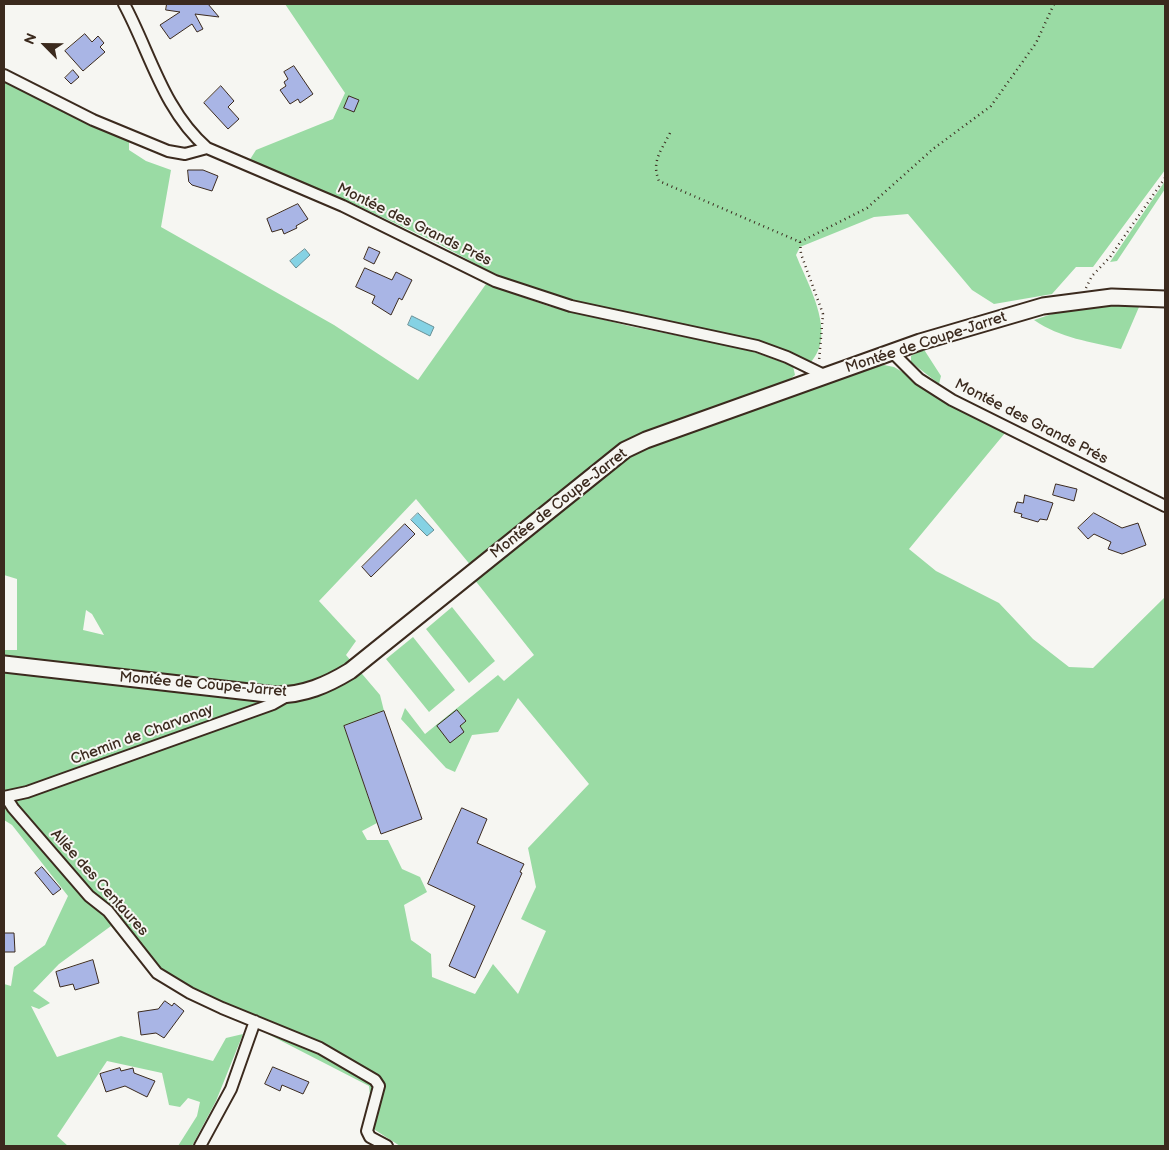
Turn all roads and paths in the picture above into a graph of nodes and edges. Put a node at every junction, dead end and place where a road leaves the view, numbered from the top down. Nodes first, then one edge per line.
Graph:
1 (124, 4) edge
2 (1054, 4) edge
3 (4, 76) edge
4 (670, 133) dead end
5 (207, 148) junction
6 (1165, 178) edge
7 (800, 242) junction
8 (1165, 299) edge
9 (1082, 300) junction
10 (892, 352) junction
11 (821, 374) junction
12 (1165, 506) edge
13 (4, 664) edge
14 (288, 695) junction
15 (5, 797) edge
16 (255, 1021) junction
17 (200, 1146) edge
18 (387, 1146) edge

1 - 5 street
2 - 7 path
3 - 5 street
4 - 7 path
5 - 11 street, Montée des Grands Prés
6 - 9 path
7 - 11 path
8 - 9 main road, Montée de Coupe-Jarret
9 - 10 main road, Montée de Coupe-Jarret
10 - 11 main road, Montée de Coupe-Jarret
10 - 12 street, Montée des Grands Prés
11 - 14 main road, Montée de Coupe-Jarret
13 - 14 main road, Montée de Coupe-Jarret
14 - 15 street, Chemin de Charvanay
15 - 16 street, Allée des Centaures
16 - 17 street
16 - 18 street, Allée des Centaures

